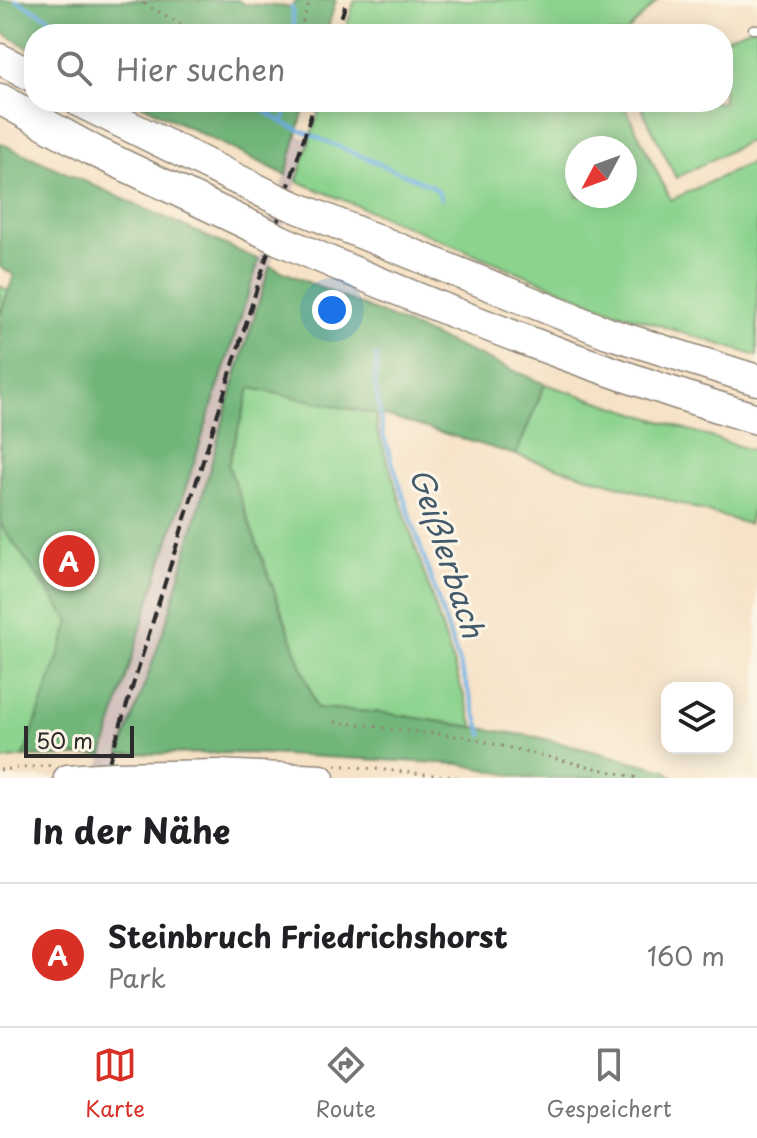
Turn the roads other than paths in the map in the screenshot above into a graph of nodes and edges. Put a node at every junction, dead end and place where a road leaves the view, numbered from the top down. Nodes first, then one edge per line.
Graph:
1 (0, 59) edge
2 (24, 72) edge
3 (0, 99) edge
4 (100, 112) edge
5 (757, 380) edge
6 (757, 419) edge
7 (67, 778) edge
8 (321, 778) edge

1 - 2 highway
3 - 6 highway
4 - 5 highway
7 - 8 main road

